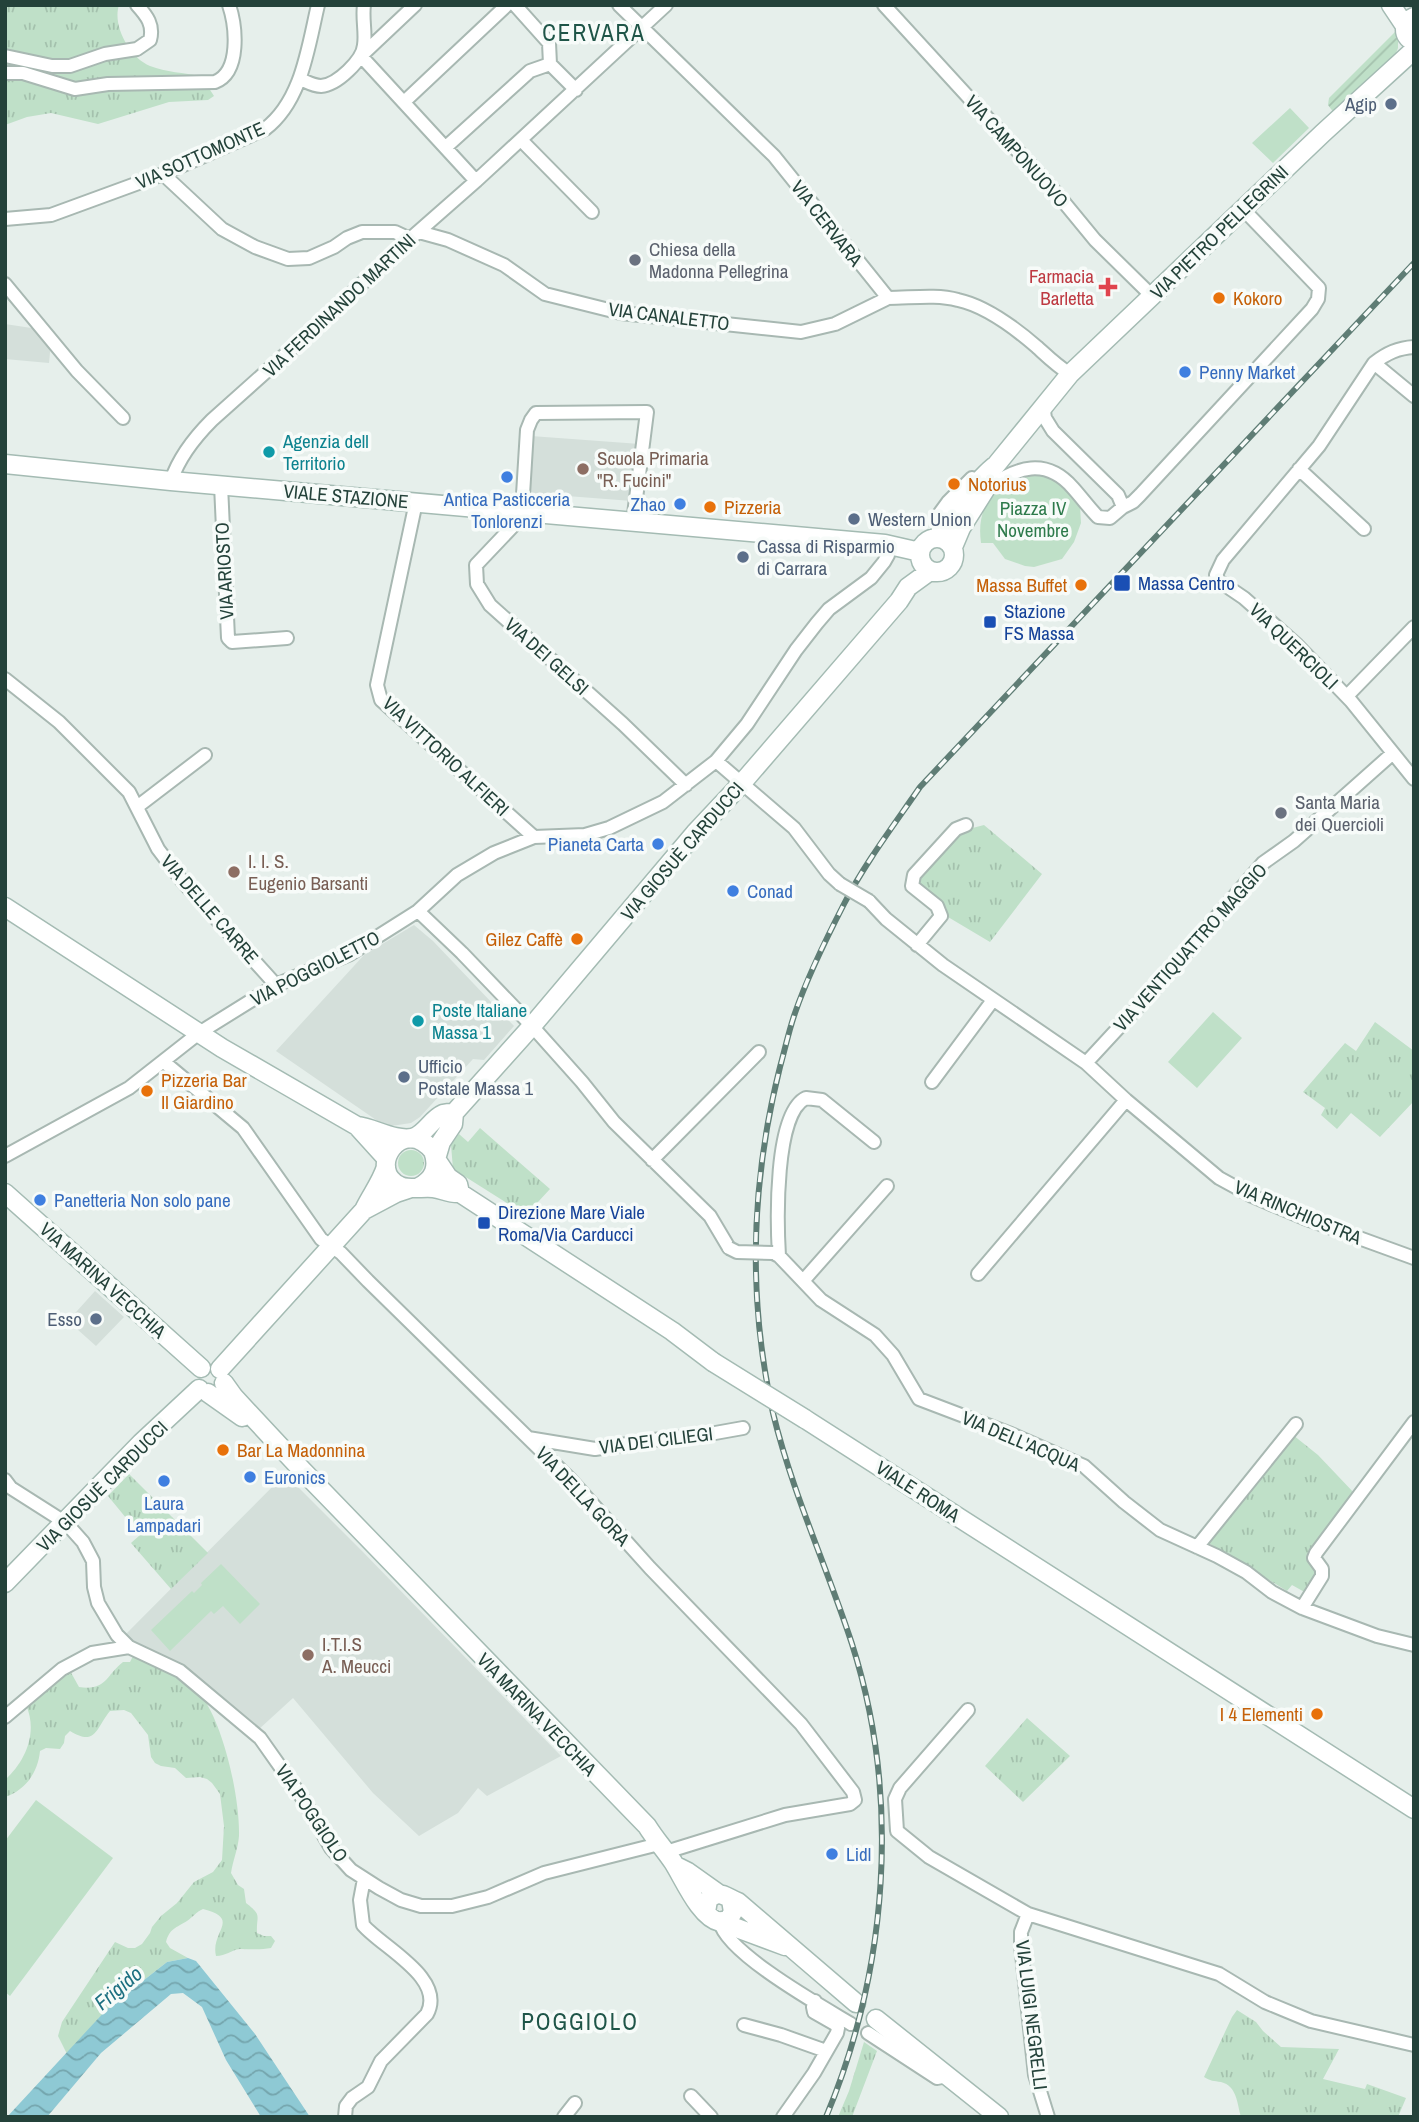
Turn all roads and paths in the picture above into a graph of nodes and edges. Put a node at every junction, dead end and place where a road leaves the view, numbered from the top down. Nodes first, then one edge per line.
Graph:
1 (137, 5) edge
2 (229, 5) edge
3 (318, 5) edge
4 (364, 5) edge
5 (415, 5) edge
6 (507, 5) edge
7 (515, 5) edge
8 (619, 5) edge
9 (666, 5) edge
10 (884, 5) edge
11 (1391, 5) edge
12 (641, 27) junction
13 (1411, 35) edge
14 (5, 56) edge
15 (362, 56) junction
16 (550, 64) junction
17 (5, 73) edge
18 (300, 79) junction
19 (576, 90) junction
20 (404, 102) junction
21 (521, 140) junction
22 (446, 147) junction
23 (163, 174) junction
24 (476, 181) junction
25 (1243, 209) junction
26 (592, 212) dead end
27 (5, 219) edge
28 (414, 236) junction
29 (5, 284) edge
30 (1152, 296) junction
31 (888, 298) junction
32 (1414, 347) edge
33 (1374, 363) junction
34 (1070, 374) junction
35 (1414, 396) edge
36 (1043, 405) junction
37 (123, 418) dead end
38 (5, 464) edge
39 (1299, 469) junction
40 (989, 476) junction
41 (171, 481) junction
42 (220, 485) junction
43 (416, 502) junction
44 (1123, 507) junction
45 (518, 511) junction
46 (633, 522) junction
47 (1364, 530) dead end
48 (945, 536) junction
49 (889, 545) junction
50 (920, 551) junction
51 (930, 571) junction
52 (1414, 628) edge
53 (287, 638) dead end
54 (5, 679) edge
55 (1347, 696) junction
56 (1393, 753) junction
57 (205, 755) dead end
58 (716, 761) junction
59 (1414, 779) edge
60 (742, 783) junction
61 (686, 785) junction
62 (137, 807) junction
63 (966, 825) dead end
64 (534, 837) junction
65 (5, 907) edge
66 (418, 911) junction
67 (917, 945) junction
68 (276, 985) junction
69 (993, 1000) junction
70 (532, 1026) junction
71 (199, 1033) junction
72 (759, 1052) dead end
73 (164, 1062) junction
74 (1086, 1063) junction
75 (932, 1082) dead end
76 (1126, 1100) junction
77 (454, 1113) junction
78 (357, 1126) junction
79 (411, 1138) junction
80 (874, 1142) dead end
81 (5, 1156) edge
82 (436, 1159) junction
83 (652, 1160) junction
84 (386, 1163) junction
85 (887, 1186) dead end
86 (415, 1188) junction
87 (460, 1193) junction
88 (8, 1200) edge
89 (364, 1210) junction
90 (331, 1247) junction
91 (776, 1255) junction
92 (1414, 1258) edge
93 (978, 1275) dead end
94 (803, 1281) junction
95 (201, 1368) junction
96 (222, 1376) junction
97 (204, 1391) junction
98 (1414, 1422) edge
99 (1296, 1424) dead end
100 (743, 1428) dead end
101 (527, 1438) junction
102 (7, 1485) edge
103 (66, 1523) junction
104 (1196, 1547) junction
105 (394, 1567) junction
106 (5, 1583) edge
107 (1302, 1608) junction
108 (1414, 1645) edge
109 (129, 1647) junction
110 (968, 1710) dead end
111 (5, 1717) edge
112 (1414, 1809) edge
113 (667, 1854) junction
114 (364, 1879) junction
115 (725, 1897) junction
116 (1028, 1914) junction
117 (717, 1919) junction
118 (757, 1926) junction
119 (761, 1966) junction
120 (815, 2001) junction
121 (856, 2003) dead end
122 (851, 2024) dead end
123 (744, 2025) dead end
124 (872, 2026) dead end
125 (1414, 2045) edge
126 (827, 2052) junction
127 (691, 2096) dead end
128 (575, 2103) dead end
129 (345, 2117) edge
130 (564, 2117) edge
131 (711, 2117) edge
132 (783, 2117) edge
133 (999, 2117) edge
134 (1048, 2117) edge

1 - 14 street
2 - 17 street
3 - 18 street, VIA SOTTOMONTE
4 - 15 street
5 - 15 street
6 - 20 street
7 - 16 street
8 - 12 street, VIA CERVARA
9 - 12 street, VIA FERDINANDO MARTINI
10 - 30 street, VIA CAMPONUOVO
11 - 13 main road
12 - 19 street, VIA FERDINANDO MARTINI
12 - 31 street, VIA CERVARA
13 - 25 main road, VIA PIETRO PELLEGRINI
15 - 18 street
15 - 20 street
16 - 19 street
16 - 22 street
18 - 23 street, VIA SOTTOMONTE
19 - 21 street, VIA FERDINANDO MARTINI
20 - 22 street
21 - 24 street, VIA FERDINANDO MARTINI
21 - 26 street
22 - 24 street
23 - 27 street, VIA SOTTOMONTE
23 - 28 street, VIA CANALETTO
24 - 28 street, VIA FERDINANDO MARTINI
25 - 30 main road, VIA PIETRO PELLEGRINI
25 - 44 street
28 - 31 street, VIA CANALETTO
28 - 41 street, VIA FERDINANDO MARTINI
29 - 37 street
30 - 34 main road, VIA PIETRO PELLEGRINI
31 - 34 street
32 - 33 street
33 - 35 street
33 - 39 street, VIA QUERCIOLI
34 - 36 main road, VIA PIETRO PELLEGRINI
36 - 40 main road
36 - 44 street
38 - 41 main road, VIALE STAZIONE
39 - 47 street
39 - 55 street, VIA QUERCIOLI
40 - 44 street
40 - 48 main road
41 - 42 main road, VIALE STAZIONE
42 - 43 main road, VIALE STAZIONE
42 - 53 street, VIA ARIOSTO
43 - 45 main road, VIALE STAZIONE
43 - 64 street, VIA VITTORIO ALFIERI
45 - 46 main road, VIALE STAZIONE
45 - 46 street
45 - 61 street, VIA DEI GELSI
46 - 49 main road, VIALE STAZIONE
48 - 50 main road
48 - 51 main road
49 - 50 main road, VIALE STAZIONE
49 - 58 street, VIA POGGIOLETTO
50 - 51 main road
51 - 60 main road, VIA GIOSUÈ CARDUCCI
52 - 55 street, VIA QUERCIOLI
54 - 62 street, VIA DELLE CARRE
55 - 56 street, VIA QUERCIOLI
56 - 59 street, VIA QUERCIOLI
56 - 74 street, VIA VENTIQUATTRO MAGGIO
57 - 62 street
58 - 60 street, VIA RINCHIOSTRA
58 - 61 street, VIA POGGIOLETTO
60 - 67 street, VIA RINCHIOSTRA, bridge
60 - 70 main road, VIA GIOSUÈ CARDUCCI
61 - 64 street, VIA POGGIOLETTO
62 - 68 street, VIA DELLE CARRE
63 - 67 street
64 - 66 street, VIA POGGIOLETTO
65 - 71 main road
66 - 68 street, VIA POGGIOLETTO
66 - 70 street
67 - 69 street, VIA RINCHIOSTRA
68 - 71 street, VIA POGGIOLETTO
69 - 74 street, VIA RINCHIOSTRA
69 - 75 street
70 - 77 main road, VIA GIOSUÈ CARDUCCI
70 - 83 street
71 - 73 street, VIA POGGIOLETTO
71 - 78 main road
72 - 83 street
73 - 81 street, VIA POGGIOLETTO
73 - 90 street, VIA DELLA GORA
74 - 76 street, VIA RINCHIOSTRA
76 - 92 street, VIA RINCHIOSTRA
76 - 93 street
77 - 79 main road, VIA GIOSUÈ CARDUCCI
77 - 82 main road, VIA GIOSUÈ CARDUCCI
78 - 79 main road
78 - 84 main road
79 - 82 main road
79 - 84 main road
80 - 91 street
82 - 86 main road
82 - 87 main road, VIALE ROMA
83 - 91 street, bridge
84 - 86 main road
84 - 89 main road
85 - 94 street
86 - 87 main road
86 - 89 main road
87 - 112 main road, VIALE ROMA, bridge
88 - 95 main road, VIA MARINA VECCHIA
89 - 90 main road
90 - 96 main road
90 - 101 street, VIA DELLA GORA
91 - 94 street, VIA DELL'ACQUA
94 - 104 street, VIA DELL'ACQUA
95 - 96 main road
95 - 97 main road
96 - 97 main road
96 - 105 main road, VIA MARINA VECCHIA
97 - 103 main road, VIA GIOSUÈ CARDUCCI
97 - 105 main road, VIA MARINA VECCHIA
98 - 107 street
99 - 104 street
100 - 101 street, VIA DEI CILIEGI
101 - 113 street, VIA DELLA GORA
102 - 103 street, VIA POGGIOLO
103 - 106 main road, VIA GIOSUÈ CARDUCCI
103 - 109 street, VIA POGGIOLO
104 - 107 street, VIA DELL'ACQUA
105 - 113 main road, VIA MARINA VECCHIA
107 - 108 street, VIA DELL'ACQUA
109 - 111 street
109 - 114 street, VIA POGGIOLO
110 - 116 street
113 - 114 street, VIA POGGIOLO
113 - 115 main road, VIA MARINA VECCHIA
113 - 117 main road, VIA MARINA VECCHIA
114 - 129 street
115 - 117 main road
115 - 117 main road
115 - 118 main road, VIA MARINA VECCHIA
116 - 125 street
116 - 134 street, VIA LUIGI NEGRELLI
117 - 118 main road, VIA MARINA VECCHIA
117 - 119 street
118 - 119 street
118 - 121 main road, VIA MARINA VECCHIA
119 - 120 street
120 - 122 street
120 - 126 street
123 - 126 street
124 - 133 main road
126 - 132 street
127 - 131 street
128 - 130 street

